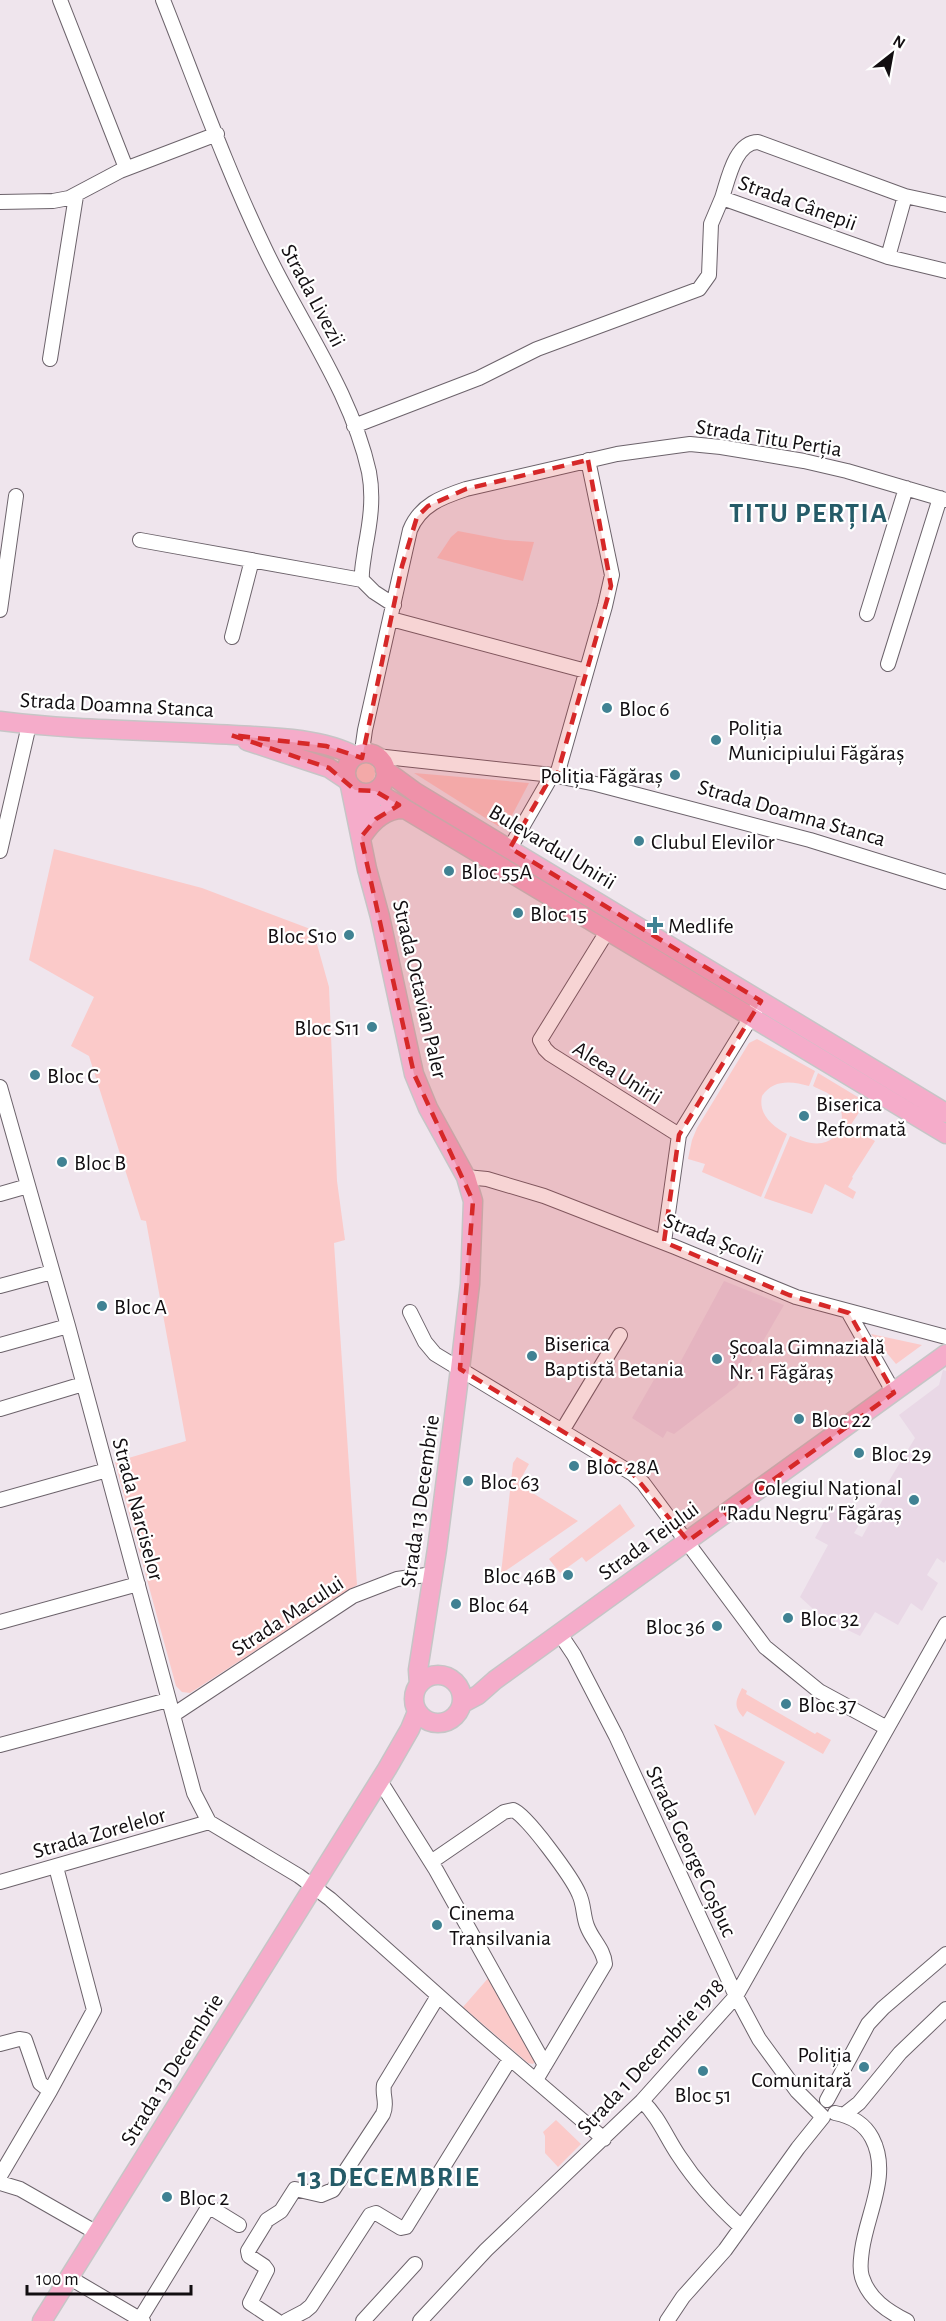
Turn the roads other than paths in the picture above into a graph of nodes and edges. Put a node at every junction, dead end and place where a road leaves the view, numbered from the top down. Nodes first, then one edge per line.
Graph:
1 (60, 0) edge
2 (163, 0) edge
3 (217, 134) junction
4 (126, 168) junction
5 (76, 196) junction
6 (905, 196) junction
7 (722, 198) junction
8 (0, 202) edge
9 (946, 205) edge
10 (888, 257) junction
11 (946, 271) edge
12 (50, 359) dead end
13 (354, 426) junction
14 (588, 460) junction
15 (906, 488) junction
16 (16, 495) dead end
17 (943, 499) edge
18 (140, 540) dead end
19 (252, 560) junction
20 (362, 580) junction
21 (0, 610) edge
22 (392, 612) junction
23 (867, 614) dead end
24 (232, 637) dead end
25 (888, 664) dead end
26 (586, 671) junction
27 (0, 721) edge
28 (29, 725) junction
29 (231, 735) junction
30 (370, 759) junction
31 (554, 775) junction
32 (349, 783) junction
33 (375, 791) junction
34 (405, 809) junction
35 (361, 837) junction
36 (510, 848) junction
37 (0, 851) edge
38 (946, 882) edge
39 (608, 930) junction
40 (697, 962) junction
41 (687, 978) junction
42 (761, 1001) junction
43 (751, 1017) junction
44 (0, 1087) edge
45 (946, 1113) edge
46 (946, 1134) edge
47 (679, 1135) junction
48 (466, 1178) junction
49 (28, 1186) junction
50 (0, 1194) edge
51 (669, 1245) junction
52 (52, 1272) junction
53 (0, 1286) edge
54 (410, 1312) dead end
55 (849, 1313) junction
56 (68, 1326) junction
57 (620, 1335) dead end
58 (0, 1345) edge
59 (946, 1350) edge
60 (460, 1369) junction
61 (83, 1384) junction
62 (894, 1393) junction
63 (0, 1409) edge
64 (562, 1431) junction
65 (107, 1470) junction
66 (0, 1500) edge
67 (687, 1541) junction
68 (433, 1574) junction
69 (138, 1584) junction
70 (0, 1622) edge
71 (946, 1624) edge
72 (560, 1634) junction
73 (426, 1680) junction
74 (495, 1680) junction
75 (458, 1684) junction
76 (168, 1700) junction
77 (463, 1703) junction
78 (417, 1712) junction
79 (173, 1715) junction
80 (436, 1724) junction
81 (887, 1728) junction
82 (402, 1743) junction
83 (0, 1745) edge
84 (380, 1781) junction
85 (209, 1822) junction
86 (431, 1862) junction
87 (56, 1867) junction
88 (0, 1882) edge
89 (313, 1887) junction
90 (946, 1954) edge
91 (438, 1996) junction
92 (736, 1996) junction
93 (946, 2009) edge
94 (0, 2044) edge
95 (510, 2059) junction
96 (545, 2066) junction
97 (536, 2080) junction
98 (50, 2091) junction
99 (642, 2101) junction
100 (829, 2110) junction
101 (604, 2139) junction
102 (0, 2176) edge
103 (0, 2183) edge
104 (239, 2225) dead end
105 (741, 2227) junction
106 (97, 2233) junction
107 (415, 2264) dead end
108 (69, 2278) junction
109 (142, 2320) edge
110 (42, 2321) edge
111 (277, 2321) edge
112 (286, 2321) edge
113 (363, 2321) edge
114 (420, 2321) edge
115 (667, 2321) edge
116 (907, 2321) edge

1 - 4 street
2 - 3 street, Strada Livezii
3 - 4 street
3 - 13 street, Strada Livezii
4 - 5 street
5 - 8 street
5 - 12 street
6 - 7 street, Strada Cânepii
6 - 9 street, Strada Cânepii
6 - 10 street
7 - 10 street, Strada Cânepii
7 - 13 street
10 - 11 street, Strada Cânepii
13 - 20 street, Strada Livezii
14 - 15 street, Strada Titu Perția
14 - 22 street, Strada Titu Perția
14 - 26 street
15 - 17 street, Strada Titu Perția
15 - 23 street
16 - 21 street
17 - 25 street, Strada Titu Perția
18 - 19 street
19 - 20 street
19 - 24 street
20 - 22 street
22 - 26 street
22 - 30 street, Strada Titu Perția
26 - 31 street
27 - 28 main road, Strada Doamna Stanca
28 - 29 main road, Strada Doamna Stanca
28 - 37 street
29 - 30 main road, Strada Doamna Stanca
29 - 32 main road, Strada Doamna Stanca
30 - 31 street, Strada Doamna Stanca
30 - 32 main road
30 - 33 main road
30 - 36 main road, Bulevardul Unirii
31 - 36 street
31 - 38 street, Strada Doamna Stanca
32 - 33 main road
32 - 35 main road, Strada Octavian Paler
33 - 34 main road, Bulevardul Unirii
33 - 35 main road
34 - 35 main road
34 - 39 main road, Bulevardul Unirii
35 - 48 main road, Strada Octavian Paler
36 - 40 main road, Bulevardul Unirii
39 - 41 main road, Bulevardul Unirii
39 - 47 street, Aleea Unirii
40 - 41 street
40 - 42 main road, Bulevardul Unirii
41 - 43 main road, Bulevardul Unirii
42 - 43 street
42 - 45 main road, Bulevardul Unirii
43 - 46 main road, Bulevardul Unirii
43 - 47 street
44 - 49 street, Strada Narciselor
47 - 51 street
48 - 51 street, Strada Școlii
48 - 60 main road, Strada 13 Decembrie
49 - 50 street
49 - 52 street, Strada Narciselor
51 - 55 street, Strada Școlii
52 - 53 street
52 - 56 street, Strada Narciselor
54 - 60 street
55 - 59 street, Strada Școlii
55 - 62 street
56 - 58 street
56 - 61 street, Strada Narciselor
57 - 64 street
59 - 62 main road, Strada Teiului
60 - 64 street
60 - 68 main road, Strada 13 Decembrie
61 - 63 street
61 - 65 street, Strada Narciselor
62 - 67 main road, Strada Teiului
64 - 67 street
65 - 66 street
65 - 69 street, Strada Narciselor
67 - 72 main road, Strada Teiului
67 - 81 street
68 - 73 main road, Strada 13 Decembrie
68 - 79 street, Strada Macului
69 - 70 street
69 - 76 street, Strada Narciselor
71 - 81 street, Strada 1 Decembrie 1918
72 - 74 main road, Strada Teiului
72 - 92 street, Strada George Coșbuc
73 - 75 main road
73 - 78 main road
74 - 75 main road, Strada Teiului
74 - 77 main road, Strada Teiului
75 - 77 main road
76 - 79 street, Strada Narciselor
76 - 83 street
77 - 80 main road
78 - 80 main road
78 - 82 main road, Strada 13 Decembrie
79 - 85 street, Strada Narciselor
80 - 82 main road
81 - 92 street, Strada 1 Decembrie 1918
82 - 84 main road, Strada 13 Decembrie
84 - 86 street
84 - 89 main road, Strada 13 Decembrie
85 - 87 street, Strada Zorelelor
85 - 89 street
86 - 96 street
86 - 96 street
87 - 88 street, Strada Zorelelor
87 - 98 street
89 - 91 street
89 - 106 main road, Strada 13 Decembrie
90 - 100 street
91 - 95 street
91 - 111 street
92 - 99 street, Strada 1 Decembrie 1918
92 - 100 street, Strada George Coșbuc
93 - 100 street
94 - 98 street
95 - 97 street
95 - 112 street
96 - 97 street
97 - 101 street
98 - 102 street
99 - 101 street, Strada 1 Decembrie 1918
99 - 105 street
100 - 105 street
100 - 116 street, Strada George Coșbuc
101 - 114 street, Strada 1 Decembrie 1918
103 - 106 street
104 - 109 street
105 - 115 street
106 - 108 main road, Strada 13 Decembrie
107 - 113 street
108 - 109 street
108 - 110 main road, Strada 13 Decembrie

